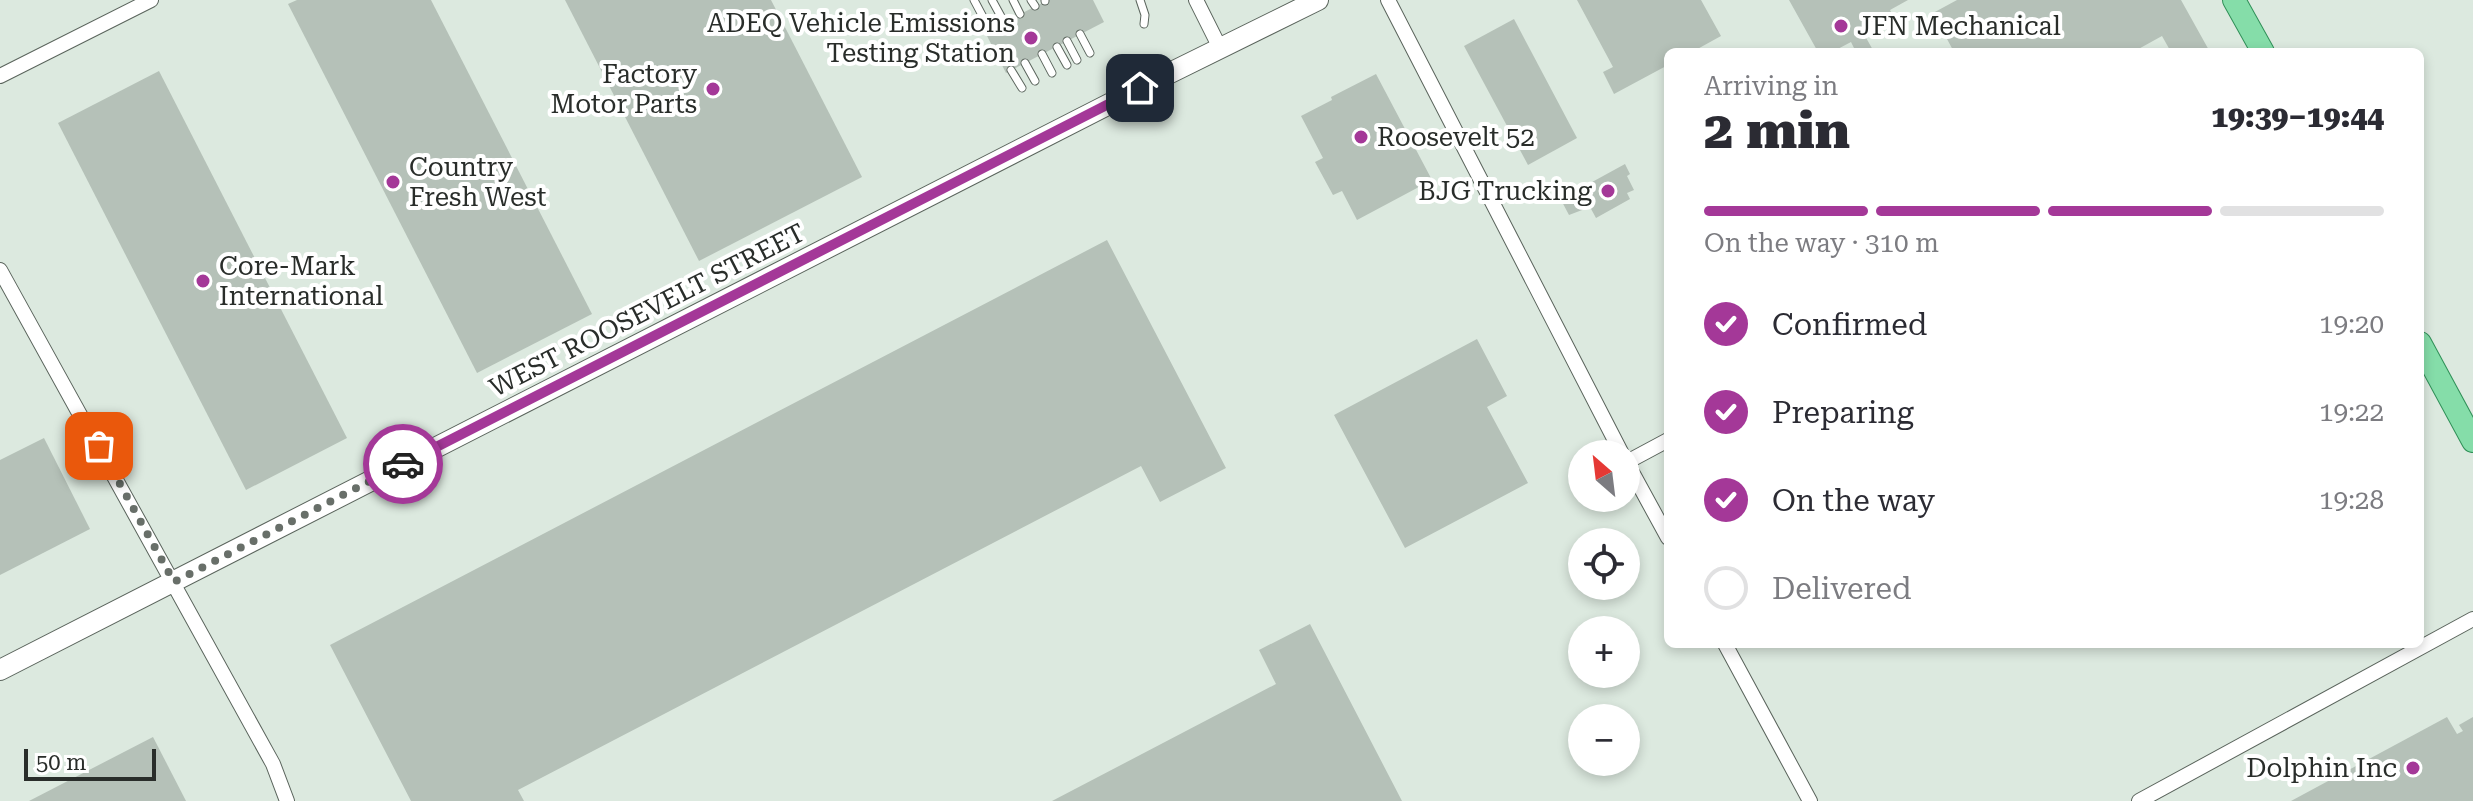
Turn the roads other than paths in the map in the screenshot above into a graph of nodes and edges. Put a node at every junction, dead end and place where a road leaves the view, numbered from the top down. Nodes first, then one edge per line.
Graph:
1 (151, 0) edge
2 (974, 0) edge
3 (992, 0) edge
4 (1013, 0) edge
5 (1140, 0) edge
6 (1196, 0) edge
7 (1318, 0) edge
8 (1388, 0) edge
9 (2234, 0) edge
10 (1020, 14) dead end
11 (1004, 22) dead end
12 (1144, 24) dead end
13 (990, 30) dead end
14 (1080, 34) dead end
15 (1067, 41) dead end
16 (1057, 47) dead end
17 (1220, 48) junction
18 (2261, 48) edge
19 (1090, 53) dead end
20 (1042, 54) dead end
21 (1077, 60) dead end
22 (1025, 63) dead end
23 (1067, 65) dead end
24 (1011, 70) dead end
25 (1052, 73) dead end
26 (0, 76) edge
27 (1035, 81) dead end
28 (1022, 88) dead end
29 (0, 270) edge
30 (2424, 350) edge
31 (1615, 440) edge
32 (2473, 441) edge
33 (1664, 442) edge
34 (1640, 455) edge
35 (1640, 487) edge
36 (1664, 531) edge
37 (174, 582) junction
38 (2473, 619) edge
39 (2424, 646) edge
40 (1727, 648) edge
41 (2420, 648) edge
42 (0, 670) edge
43 (287, 801) edge
44 (1810, 801) edge
45 (2139, 801) edge

1 - 26 street
2 - 13 lane
3 - 11 lane
4 - 10 lane
5 - 12 lane
6 - 17 street
7 - 17 street, WEST ROOSEVELT STREET
8 - 31 street
9 - 18 main road
14 - 19 lane
15 - 21 lane
16 - 23 lane
17 - 37 street, WEST ROOSEVELT STREET
20 - 25 lane
22 - 27 lane
24 - 28 lane
29 - 37 street
30 - 32 main road
33 - 34 street
35 - 36 street
37 - 42 street, WEST ROOSEVELT STREET
37 - 43 street
38 - 39 street
40 - 44 street
41 - 45 street

